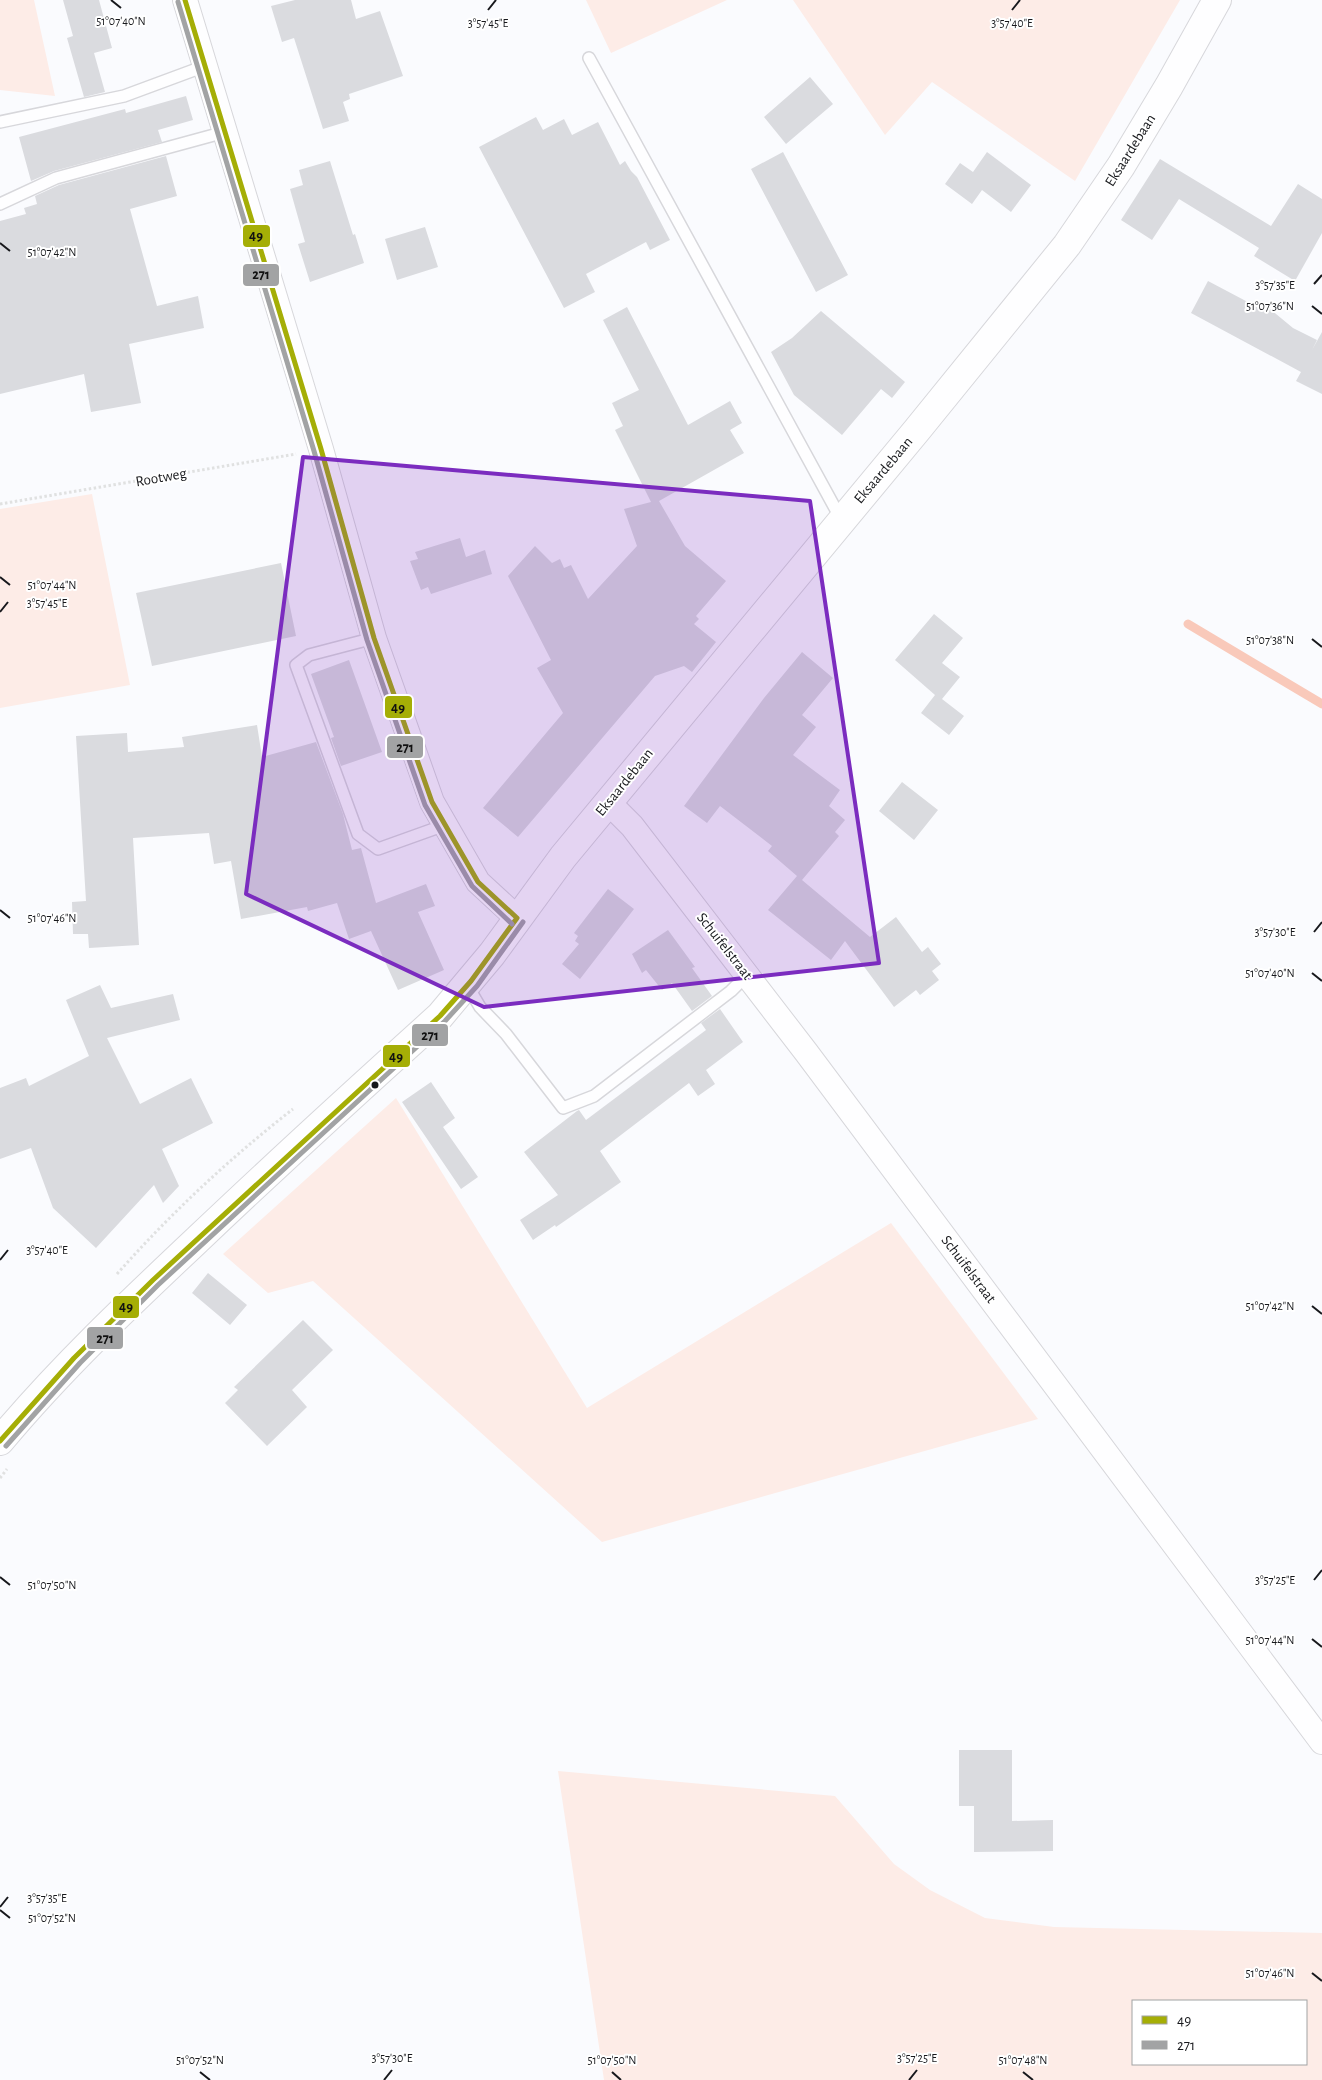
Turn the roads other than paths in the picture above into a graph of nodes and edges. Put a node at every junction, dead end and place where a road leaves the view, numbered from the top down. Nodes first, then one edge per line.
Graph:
1 (184, 0) edge
2 (1217, 0) edge
3 (590, 58) dead end
4 (205, 66) junction
5 (0, 122) edge
6 (225, 132) junction
7 (0, 204) edge
8 (841, 519) junction
9 (374, 638) junction
10 (608, 802) junction
11 (445, 825) junction
12 (517, 918) junction
13 (747, 975) junction
14 (467, 985) junction
15 (0, 1441) edge
16 (1322, 1742) edge

1 - 4 street
2 - 8 main road, Eksaardebaan
3 - 8 lane
4 - 5 lane
4 - 6 street
6 - 7 lane
6 - 9 street
8 - 10 main road, Eksaardebaan
9 - 11 street
9 - 11 lane
10 - 12 main road, Eksaardebaan
10 - 13 street, Schuifelstraat
11 - 12 street
12 - 14 main road, Eksaardebaan
13 - 14 lane
13 - 16 street, Schuifelstraat
14 - 15 main road, Eksaardebaan

